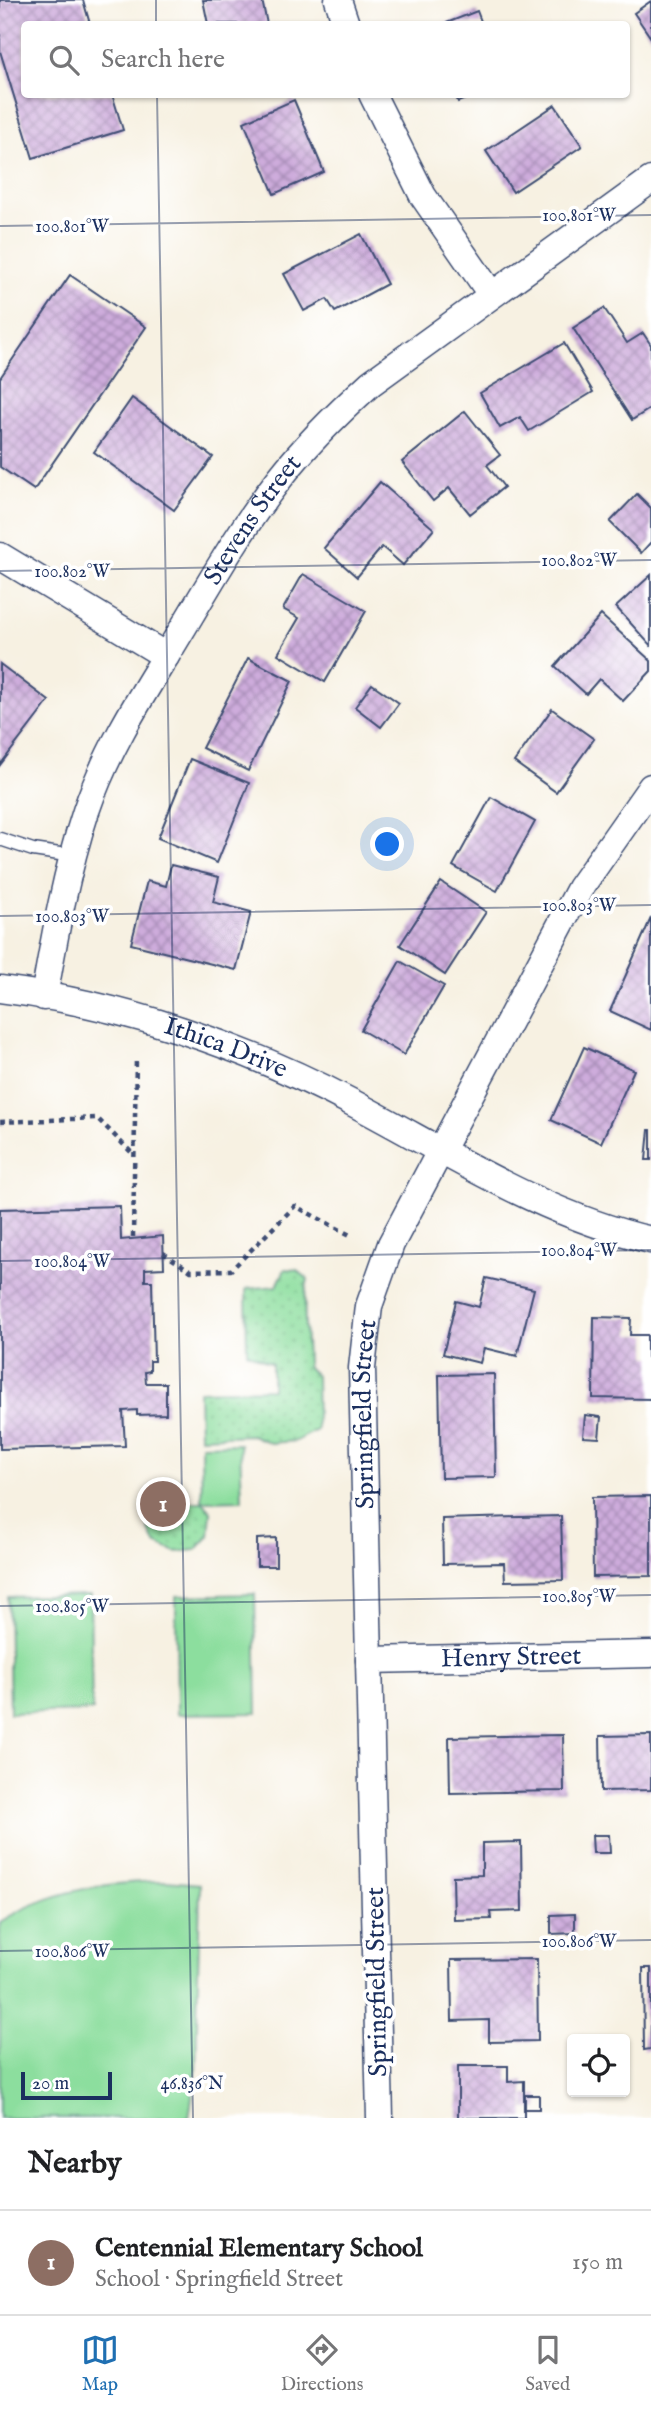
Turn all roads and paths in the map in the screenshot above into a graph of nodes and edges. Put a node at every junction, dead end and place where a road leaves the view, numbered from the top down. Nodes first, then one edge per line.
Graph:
1 (338, 0) edge
2 (345, 21) edge
3 (374, 98) edge
4 (651, 180) edge
5 (491, 294) junction
6 (0, 555) edge
7 (166, 656) junction
8 (651, 787) edge
9 (0, 839) edge
10 (72, 856) junction
11 (0, 989) edge
12 (44, 997) junction
13 (136, 1058) dead end
14 (0, 1122) edge
15 (438, 1151) junction
16 (135, 1156) junction
17 (352, 1236) dead end
18 (133, 1237) dead end
19 (651, 1240) edge
20 (163, 1253) dead end
21 (651, 1654) edge
22 (369, 1660) junction
23 (380, 2118) edge

1 - 2 street
3 - 5 street
4 - 5 street, Stevens Street
5 - 7 street, Stevens Street
6 - 7 street
7 - 10 street, Stevens Street
8 - 15 street, Springfield Street
9 - 10 lane
10 - 12 street, Stevens Street
11 - 12 street, Ithica Drive
12 - 15 street, Ithica Drive
13 - 16 path
14 - 16 path
15 - 19 street, Ithica Drive
15 - 22 street, Springfield Street
16 - 18 path
17 - 20 path
21 - 22 street, Henry Street
22 - 23 street, Springfield Street

